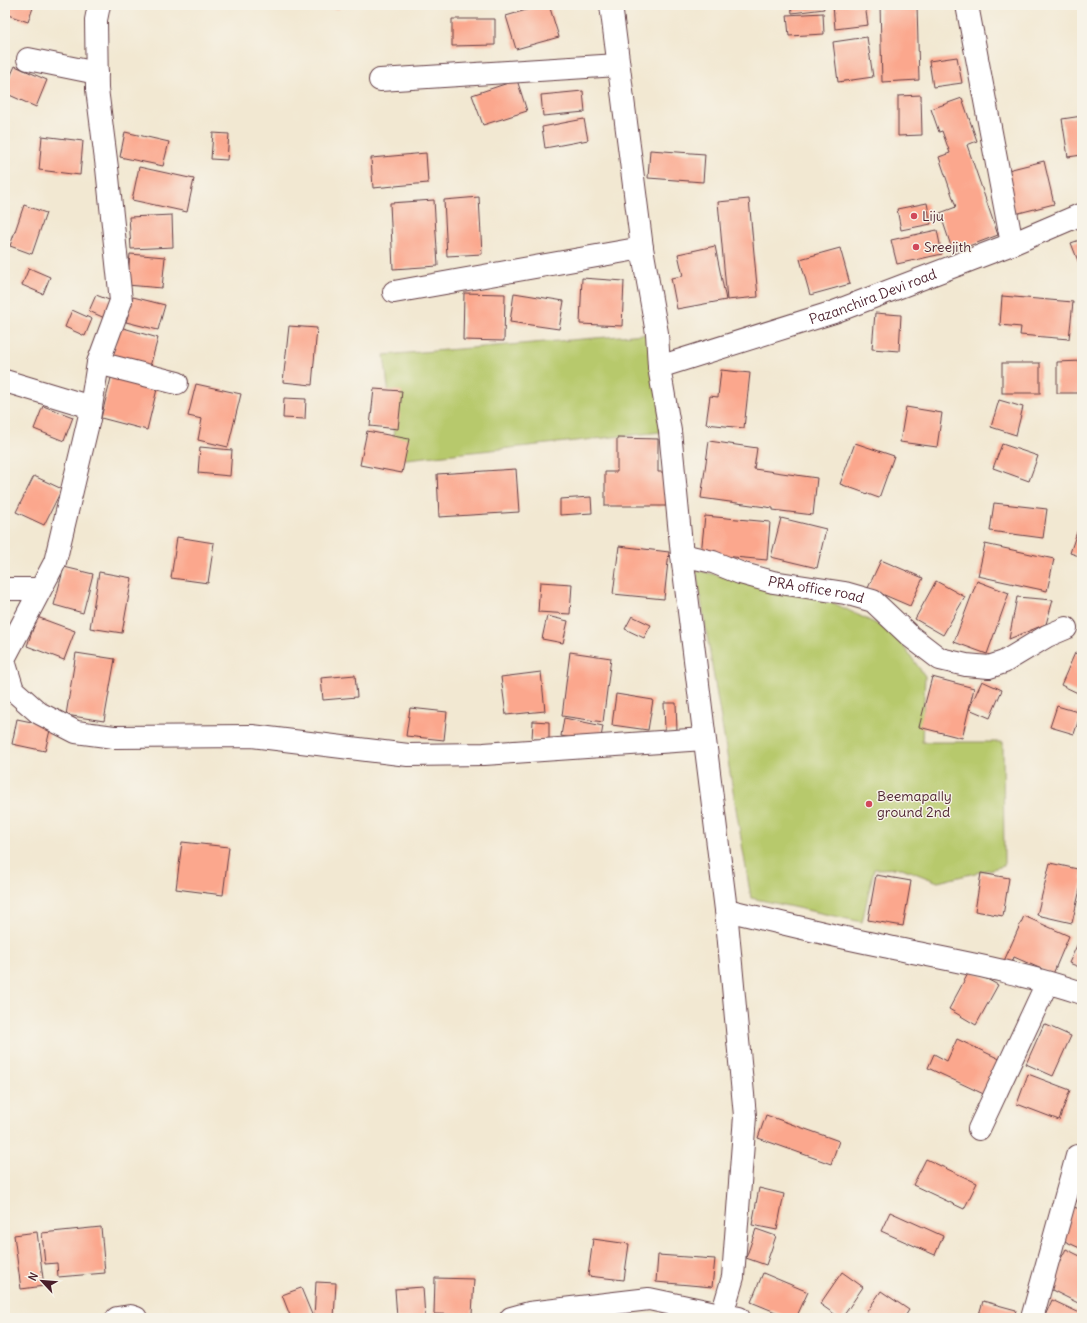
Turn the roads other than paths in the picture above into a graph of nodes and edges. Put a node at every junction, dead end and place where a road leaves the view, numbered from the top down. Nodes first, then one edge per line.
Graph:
1 (99, 5) edge
2 (611, 5) edge
3 (967, 5) edge
4 (28, 58) dead end
5 (618, 65) junction
6 (97, 73) junction
7 (380, 80) dead end
8 (1082, 214) edge
9 (1012, 244) junction
10 (642, 248) junction
11 (394, 292) dead end
12 (98, 363) junction
13 (659, 367) junction
14 (5, 381) edge
15 (177, 383) dead end
16 (91, 407) junction
17 (682, 555) junction
18 (5, 589) edge
19 (40, 589) junction
20 (1066, 628) dead end
21 (5, 657) edge
22 (5, 664) edge
23 (704, 739) junction
24 (726, 910) junction
25 (1047, 983) junction
26 (1082, 993) edge
27 (979, 1129) dead end
28 (1077, 1156) dead end
29 (727, 1317) edge
30 (116, 1318) edge
31 (136, 1318) edge
32 (511, 1318) edge
33 (1032, 1318) edge

1 - 6 street
2 - 5 street
3 - 9 street
4 - 6 street
5 - 7 street
5 - 10 street
6 - 12 street
8 - 9 street, Pazanchira Devi road
9 - 13 street, Pazanchira Devi road
10 - 11 street
10 - 13 street
12 - 15 street
12 - 16 street
13 - 17 street
14 - 16 street
16 - 19 street
17 - 20 street, PRA office road
17 - 23 street
18 - 19 street
19 - 21 street
22 - 23 street
23 - 24 street
24 - 25 street
24 - 29 street
25 - 26 street
25 - 27 street
28 - 33 street
29 - 32 street
30 - 31 street

